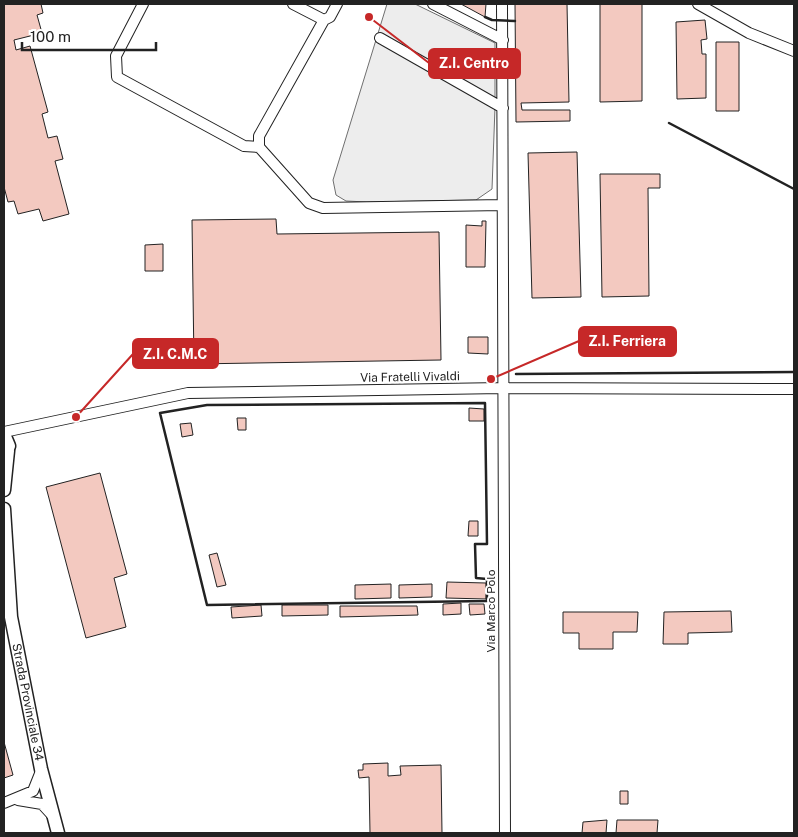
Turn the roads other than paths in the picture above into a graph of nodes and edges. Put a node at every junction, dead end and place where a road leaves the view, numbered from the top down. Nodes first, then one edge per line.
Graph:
1 (143, 4) edge
2 (293, 4) edge
3 (337, 4) edge
4 (433, 4) edge
5 (502, 4) edge
6 (698, 4) edge
7 (324, 20) junction
8 (380, 38) dead end
9 (503, 40) junction
10 (794, 51) edge
11 (503, 108) junction
12 (492, 125) dead end
13 (503, 131) junction
14 (259, 147) junction
15 (502, 205) junction
16 (502, 388) junction
17 (794, 390) edge
18 (30, 426) junction
19 (6, 444) edge
20 (4, 490) edge
21 (4, 509) edge
22 (42, 769) junction
23 (17, 800) junction
24 (4, 803) edge
25 (54, 816) junction
26 (58, 833) edge
27 (505, 833) edge

1 - 14 street
2 - 7 street
3 - 7 street
4 - 9 street
5 - 9 street, Via Marco Polo
6 - 10 street
7 - 14 street
8 - 11 street
9 - 11 street, Via Marco Polo
11 - 13 street, Via Marco Polo
12 - 13 street
13 - 15 street, Via Marco Polo
14 - 15 street
15 - 16 street, Via Marco Polo
16 - 17 street, Via Fratelli Vivaldi
16 - 18 street, Via Fratelli Vivaldi
16 - 27 street, Via Marco Polo
18 - 19 street, Via Fratelli Vivaldi
18 - 19 street
19 - 20 main road
21 - 22 main road, Strada Provinciale 34
22 - 23 street
22 - 25 main road, Strada Provinciale 34
23 - 24 street
23 - 25 street
25 - 26 main road, Strada Provinciale 34

